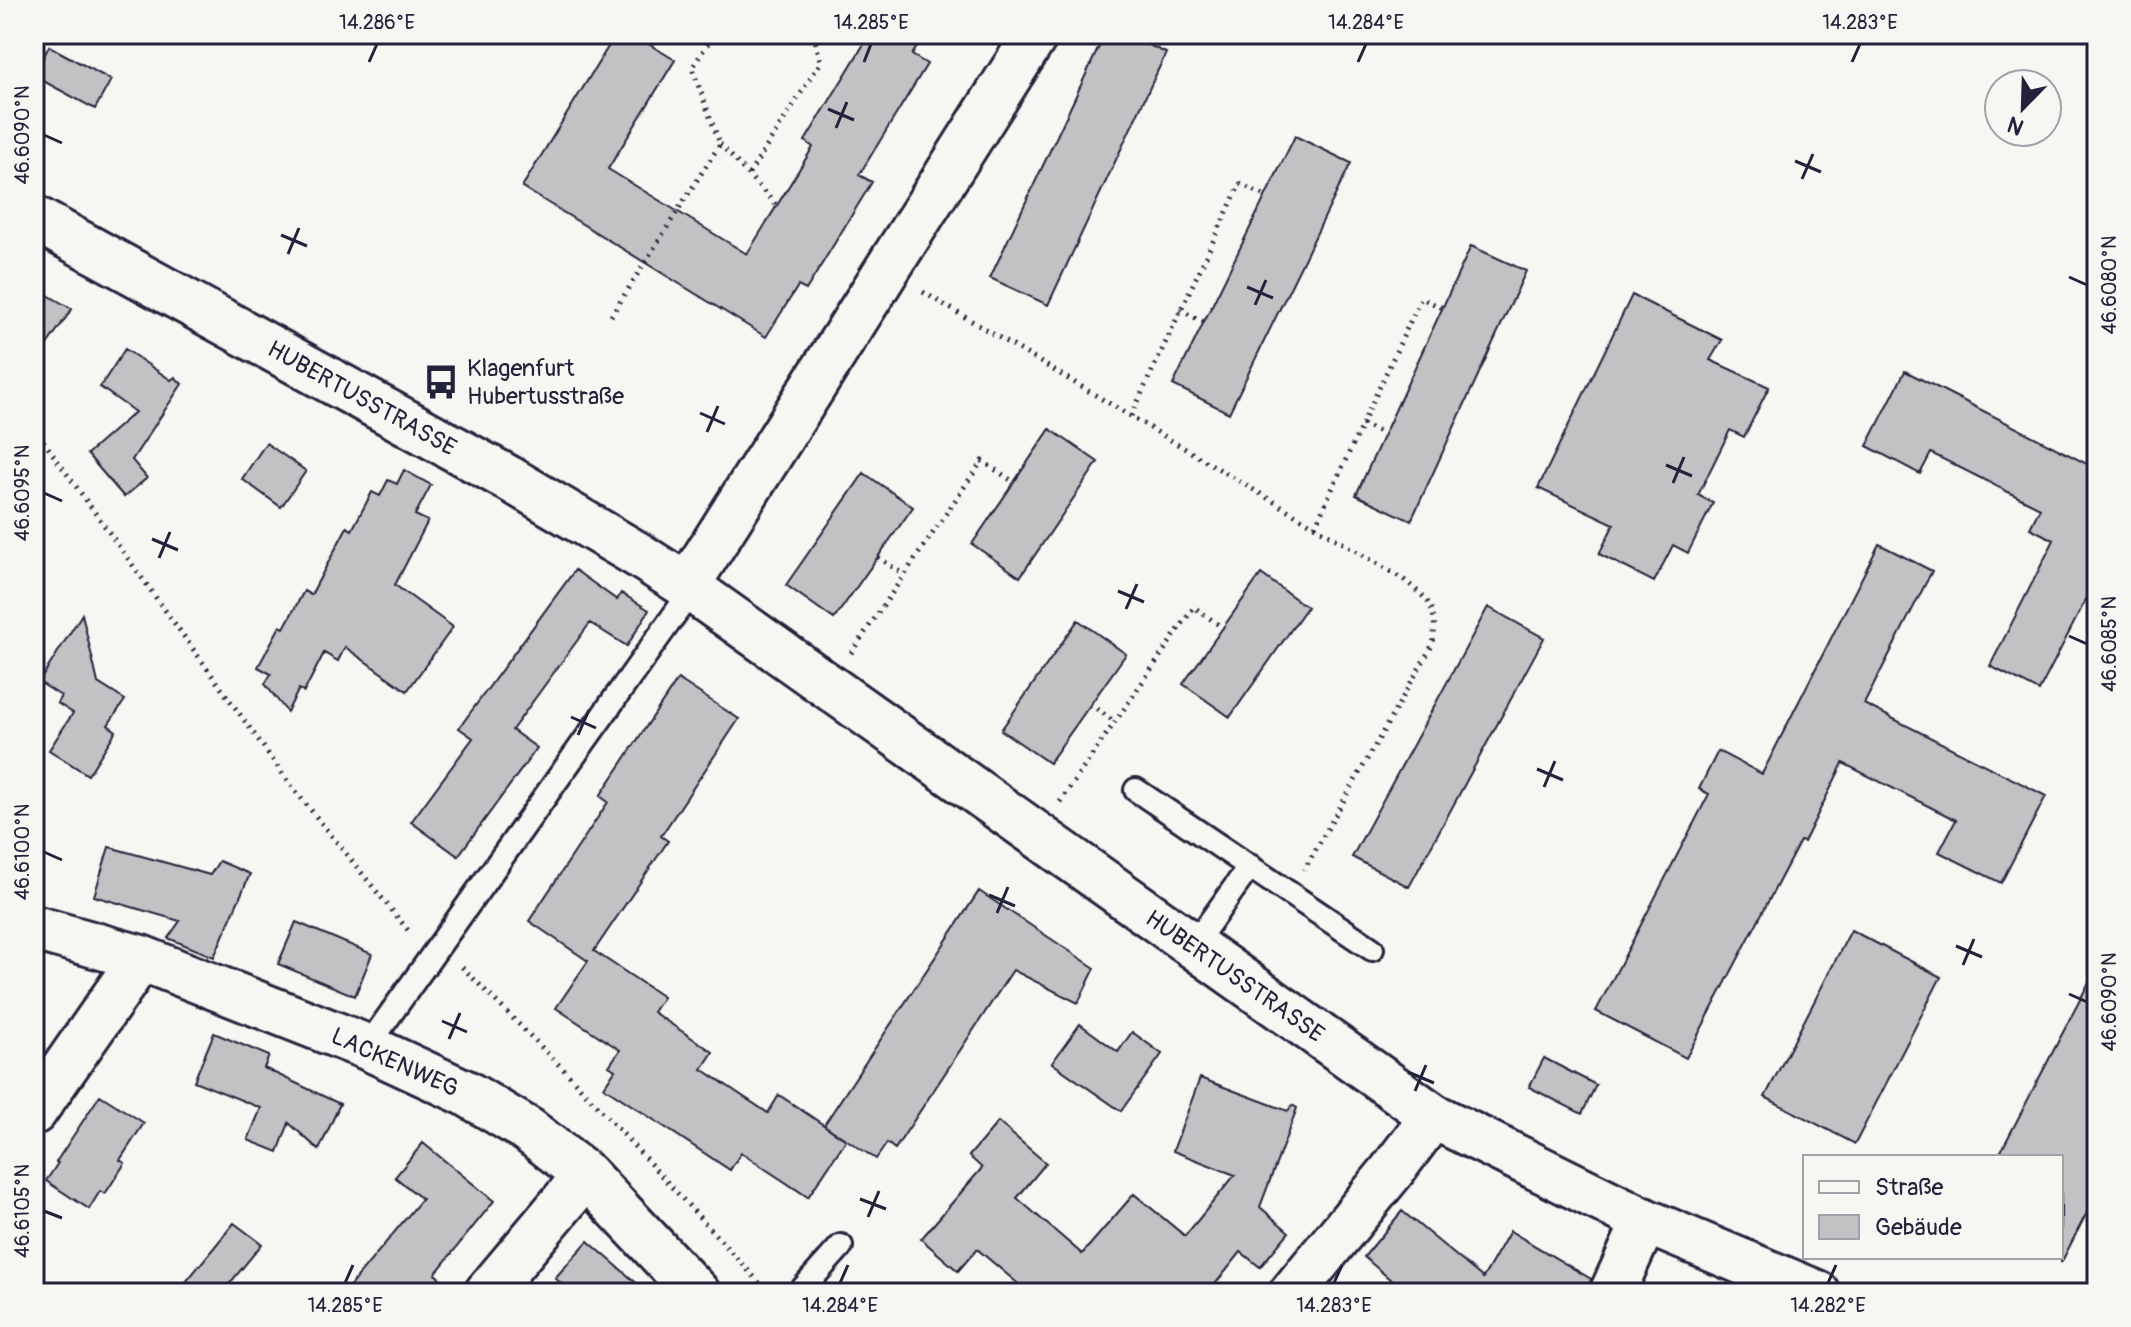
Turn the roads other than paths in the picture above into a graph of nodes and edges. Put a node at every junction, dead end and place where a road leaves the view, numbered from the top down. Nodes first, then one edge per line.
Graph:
1 (1036, 34) edge
2 (34, 218) edge
3 (689, 588) junction
4 (1136, 790) dead end
5 (1250, 866) junction
6 (34, 928) edge
7 (1193, 946) junction
8 (1372, 949) dead end
9 (141, 958) junction
10 (367, 1047) junction
11 (34, 1112) edge
12 (1433, 1116) junction
13 (586, 1175) junction
14 (1645, 1221) junction
15 (841, 1246) dead end
16 (487, 1293) edge
17 (697, 1293) edge
18 (799, 1293) edge
19 (1292, 1293) edge
20 (1612, 1293) edge
21 (1817, 1293) edge

1 - 3 street
2 - 3 street, HUBERTUSSTRASSE
3 - 7 street, HUBERTUSSTRASSE
3 - 10 lane
4 - 5 lane
5 - 7 lane
5 - 8 lane
6 - 9 street, LACKENWEG
7 - 12 street, HUBERTUSSTRASSE
9 - 10 street, LACKENWEG
9 - 11 street
10 - 13 street, LACKENWEG
12 - 14 street, HUBERTUSSTRASSE
12 - 19 street
13 - 16 street
13 - 17 street, LACKENWEG
14 - 20 street
14 - 21 street, HUBERTUSSTRASSE
15 - 18 lane

